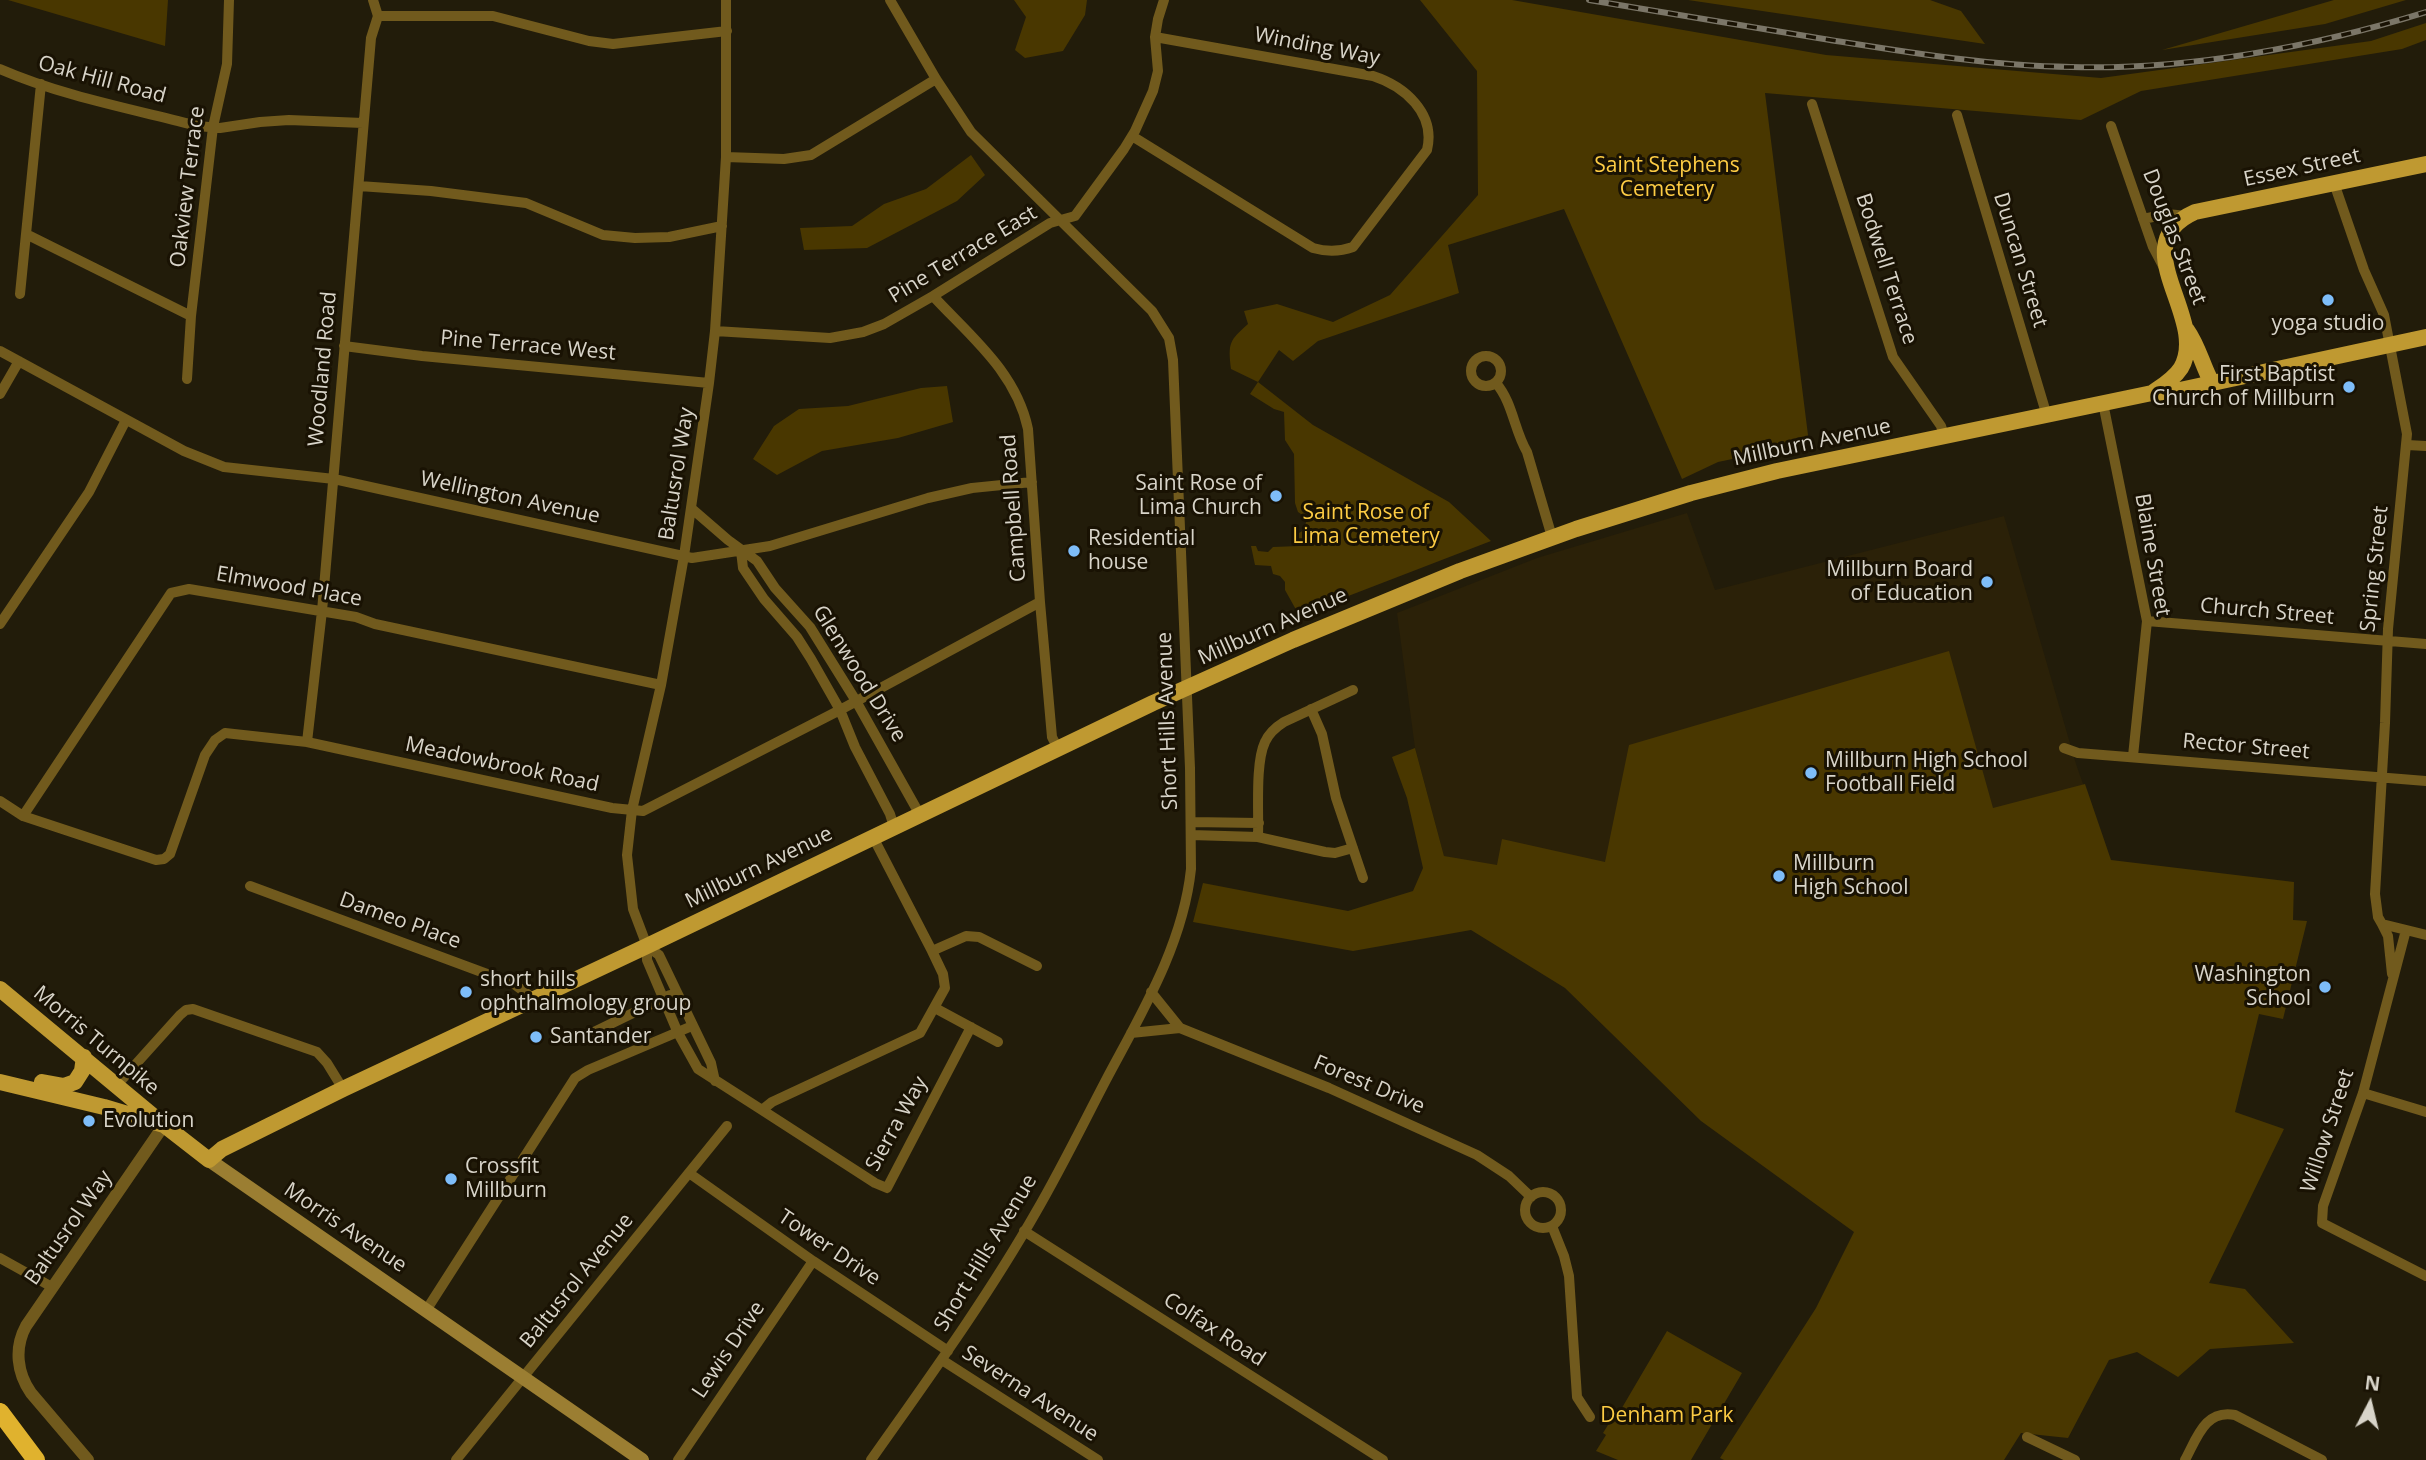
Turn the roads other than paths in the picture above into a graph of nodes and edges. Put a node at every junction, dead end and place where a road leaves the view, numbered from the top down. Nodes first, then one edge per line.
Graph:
1 (229, 0) edge
2 (373, 0) edge
3 (726, 0) edge
4 (890, 0) edge
5 (1164, 0) edge
6 (378, 16) junction
7 (727, 31) junction
8 (1155, 37) junction
9 (0, 69) edge
10 (936, 79) junction
11 (41, 84) junction
12 (1812, 104) dead end
13 (1957, 115) dead end
14 (363, 123) junction
15 (2111, 126) dead end
16 (213, 127) junction
17 (1132, 136) junction
18 (726, 158) junction
19 (2426, 164) edge
20 (2334, 183) junction
21 (359, 186) junction
22 (2188, 216) junction
23 (2143, 219) junction
24 (1061, 220) junction
25 (722, 226) junction
26 (26, 234) junction
27 (2167, 274) junction
28 (20, 294) dead end
29 (933, 296) junction
30 (191, 316) junction
31 (2187, 330) junction
32 (715, 331) junction
33 (2426, 337) edge
34 (2389, 345) junction
35 (344, 346) junction
36 (0, 351) edge
37 (19, 361) junction
38 (187, 379) dead end
39 (709, 383) junction
40 (1496, 383) dead end
41 (2212, 383) junction
42 (2152, 393) junction
43 (0, 394) edge
44 (2103, 403) junction
45 (2047, 416) junction
46 (126, 420) junction
47 (1944, 436) junction
48 (2407, 445) junction
49 (2426, 446) edge
50 (334, 479) junction
51 (1032, 482) junction
52 (691, 508) junction
53 (1552, 537) junction
54 (741, 551) junction
55 (684, 556) junction
56 (1040, 602) junction
57 (322, 611) junction
58 (2147, 621) junction
59 (0, 624) edge
60 (2387, 641) junction
61 (2426, 643) edge
62 (661, 685) junction
63 (1187, 688) junction
64 (1353, 690) dead end
65 (856, 701) junction
66 (1311, 709) junction
67 (840, 710) junction
68 (307, 742) junction
69 (2064, 748) dead end
70 (1058, 749) junction
71 (2133, 757) junction
72 (2381, 778) junction
73 (2426, 780) edge
74 (0, 801) edge
75 (632, 810) junction
76 (920, 815) junction
77 (23, 816) junction
78 (1191, 822) junction
79 (1259, 823) junction
80 (894, 827) junction
81 (1191, 835) junction
82 (873, 837) junction
83 (1258, 837) junction
84 (1353, 848) junction
85 (1363, 878) dead end
86 (250, 886) dead end
87 (2382, 924) junction
88 (2406, 930) junction
89 (2426, 935) edge
90 (647, 946) junction
91 (932, 951) junction
92 (1037, 966) dead end
93 (2392, 978) junction
94 (0, 989) edge
95 (676, 992) junction
96 (1151, 992) junction
97 (665, 998) junction
98 (534, 999) junction
99 (935, 1008) junction
100 (692, 1026) junction
101 (971, 1027) junction
102 (1180, 1028) junction
103 (594, 1032) dead end
104 (678, 1033) junction
105 (1131, 1033) junction
106 (998, 1042) dead end
107 (84, 1058) junction
108 (0, 1076) edge
109 (715, 1081) junction
110 (0, 1082) edge
111 (117, 1085) junction
112 (343, 1089) junction
113 (2363, 1093) junction
114 (762, 1110) junction
115 (2426, 1112) edge
116 (164, 1125) junction
117 (727, 1126) dead end
118 (209, 1160) junction
119 (689, 1174) junction
120 (1531, 1197) junction
121 (1552, 1226) junction
122 (1024, 1231) junction
123 (0, 1258) edge
124 (813, 1261) junction
125 (2426, 1276) edge
126 (52, 1287) junction
127 (426, 1309) junction
128 (945, 1356) junction
129 (524, 1377) junction
130 (0, 1412) edge
131 (1590, 1417) dead end
132 (2027, 1437) dead end
133 (36, 1460) edge
134 (88, 1460) edge
135 (456, 1460) edge
136 (642, 1460) edge
137 (678, 1460) edge
138 (871, 1460) edge
139 (1098, 1460) edge
140 (1383, 1460) edge
141 (2075, 1460) edge
142 (2185, 1460) edge
143 (2322, 1460) edge

1 - 16 street, Oakview Terrace
2 - 6 street
3 - 7 street, Baltusrol Way
4 - 10 street, Short Hills Avenue
5 - 8 street, Pine Terrace East
6 - 7 street
6 - 14 street, Woodland Road
7 - 18 street, Baltusrol Way
8 - 17 street, Pine Terrace East
8 - 17 street, Winding Way
9 - 11 street, Oak Hill Road
10 - 18 street
10 - 24 street, Short Hills Avenue
11 - 16 street, Oak Hill Road
11 - 26 street
12 - 47 street, Bodwell Terrace
13 - 45 street, Duncan Street
14 - 16 street, Oak Hill Road
14 - 21 street, Woodland Road
15 - 23 street, Douglas Street
16 - 30 street, Oakview Terrace
17 - 24 street, Pine Terrace East
18 - 25 street, Baltusrol Way
19 - 20 main road, Essex Street
20 - 22 main road, Essex Street
20 - 34 street, Spring Street
21 - 25 street
21 - 35 street, Woodland Road
22 - 23 street, Essex Street
22 - 27 main road
23 - 27 street, Douglas Street
24 - 29 street, Pine Terrace East
24 - 63 street, Short Hills Avenue
25 - 32 street, Baltusrol Way
26 - 28 street
26 - 30 street
27 - 31 main road, Douglas Street
29 - 32 street, Pine Terrace East
29 - 51 street, Campbell Road
30 - 38 street, Oakview Terrace
31 - 41 main road
31 - 42 main road, Douglas Street
32 - 39 street, Baltusrol Way
33 - 34 main road, Millburn Avenue
34 - 41 main road, Millburn Avenue
34 - 48 street, Spring Street
35 - 39 street, Pine Terrace West
35 - 50 street, Woodland Road
36 - 37 street, Wellington Avenue
37 - 43 street
37 - 46 street, Wellington Avenue
39 - 52 street, Baltusrol Way
40 - 53 street
41 - 42 main road, Millburn Avenue
42 - 44 main road, Millburn Avenue
44 - 45 main road, Millburn Avenue
44 - 58 street, Blaine Street
45 - 47 main road, Millburn Avenue
46 - 50 street, Wellington Avenue
46 - 59 street
47 - 53 main road, Millburn Avenue
48 - 49 street
48 - 60 street, Spring Street
50 - 55 street, Wellington Avenue
50 - 57 street, Woodland Road
51 - 54 street, Wellington Avenue
51 - 56 street, Campbell Road
52 - 54 street
52 - 55 street, Baltusrol Way
53 - 63 main road, Millburn Avenue
54 - 55 street, Wellington Avenue
54 - 65 street, Glenwood Drive
54 - 67 street, Glenwood Drive
55 - 62 street, Baltusrol Way
56 - 65 street, Meadowbrook Road
56 - 70 street, Campbell Road
57 - 62 street, Elmwood Place
57 - 68 street, Woodland Road
57 - 77 street, Elmwood Place
58 - 60 street, Church Street
58 - 71 street, Blaine Street
60 - 61 street, Church Street
60 - 72 street, Spring Street
62 - 75 street, Baltusrol Way
63 - 70 main road, Millburn Avenue
63 - 78 street, Short Hills Avenue
64 - 66 street
65 - 67 street, Meadowbrook Road
65 - 76 street, Glenwood Drive
66 - 79 street
66 - 84 street
67 - 75 street, Meadowbrook Road
67 - 80 street, Glenwood Drive
68 - 75 street, Meadowbrook Road
68 - 77 street, Meadowbrook Road
69 - 71 street, Rector Street
70 - 76 main road, Millburn Avenue
71 - 72 street, Rector Street
72 - 73 street, Rector Street
72 - 87 street, Spring Street
74 - 77 street, Meadowbrook Road
75 - 90 street, Baltusrol Way
76 - 80 main road, Millburn Avenue
78 - 79 street
78 - 81 street, Short Hills Avenue
79 - 83 street
80 - 82 main road, Millburn Avenue
81 - 83 street
81 - 96 street, Short Hills Avenue
82 - 90 main road, Millburn Avenue
82 - 91 street
83 - 84 street
84 - 85 street
86 - 98 street, Dameo Place
87 - 88 street
87 - 93 street, Willow Street
88 - 89 street
88 - 93 street, Willow Street
90 - 95 street
90 - 97 street
90 - 98 main road, Millburn Avenue
91 - 92 street
91 - 99 street
93 - 113 street, Willow Street
94 - 107 main road, Morris Turnpike
95 - 97 street
95 - 100 street
96 - 102 street, Forest Drive
96 - 105 street, Short Hills Avenue
97 - 103 street
97 - 104 street
98 - 112 main road, Millburn Avenue
99 - 101 street
99 - 114 street
100 - 104 street
100 - 109 street
101 - 106 street
101 - 114 street, Sierra Way
102 - 105 street, Forest Drive
102 - 120 street, Forest Drive
104 - 109 street
104 - 127 street
105 - 122 street, Short Hills Avenue
107 - 108 main road
107 - 111 main road, Morris Turnpike
109 - 114 street
110 - 116 main road, Morris Avenue
111 - 112 street
111 - 116 main road, Morris Turnpike
112 - 118 main road, Millburn Avenue
113 - 115 street
113 - 125 street, Willow Street
116 - 118 main road, Morris Avenue
116 - 126 street, Baltusrol Way
117 - 119 street, Baltusrol Avenue
118 - 127 main road, Morris Avenue
119 - 124 street, Tower Drive
119 - 129 street, Baltusrol Avenue
120 - 121 street
120 - 121 street, Forest Drive
121 - 131 street, Forest Drive
122 - 128 street, Short Hills Avenue
122 - 140 street, Colfax Road
123 - 126 street
124 - 128 street, Tower Drive
124 - 137 street, Lewis Drive
126 - 134 street, Baltusrol Way
127 - 129 main road, Morris Avenue
128 - 138 street, Short Hills Avenue
128 - 139 street, Severna Avenue
129 - 135 street, Baltusrol Avenue
129 - 136 main road, Morris Avenue
130 - 133 highway
132 - 141 street
142 - 143 street

